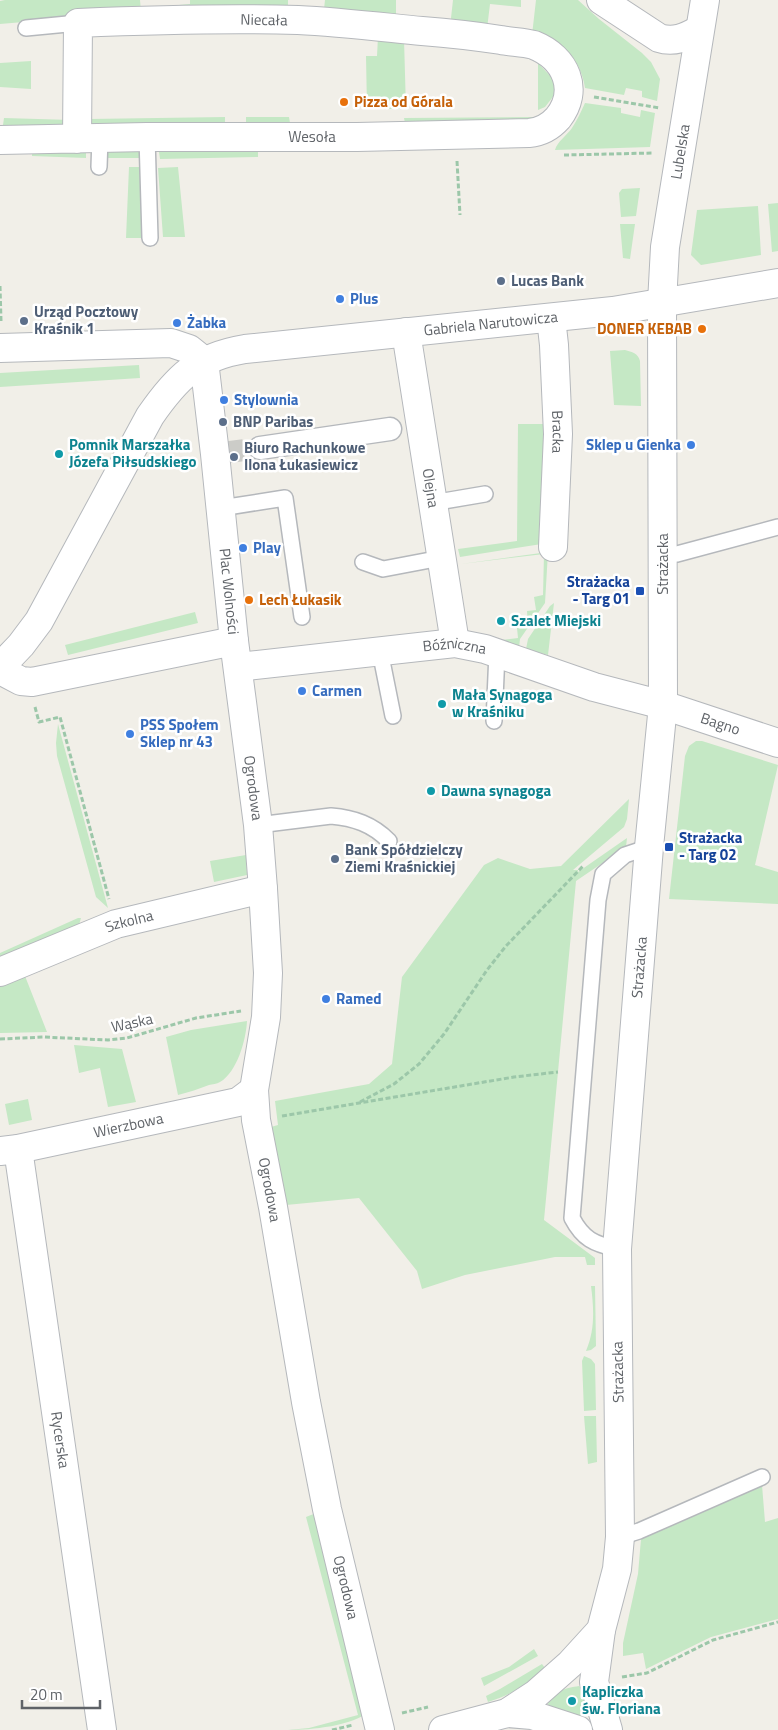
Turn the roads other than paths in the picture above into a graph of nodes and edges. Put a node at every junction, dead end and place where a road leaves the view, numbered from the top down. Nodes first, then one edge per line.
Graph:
1 (600, 0) edge
2 (705, 0) edge
3 (78, 23) junction
4 (26, 28) dead end
5 (699, 30) junction
6 (559, 62) joint
7 (146, 137) junction
8 (88, 139) junction
9 (0, 140) edge
10 (99, 166) dead end
11 (150, 238) dead end
12 (778, 283) edge
13 (662, 303) junction
14 (551, 318) junction
15 (406, 332) junction
16 (1, 339) edge
17 (204, 361) junction
18 (390, 429) dead end
19 (260, 448) tunnel mouth
20 (485, 494) dead end
21 (432, 503) junction
22 (221, 508) junction
23 (778, 527) edge
24 (553, 547) dead end
25 (663, 555) junction
26 (441, 558) junction
27 (363, 562) dead end
28 (302, 617) dead end
29 (455, 643) junction
30 (380, 651) junction
31 (497, 653) junction
32 (236, 654) junction
33 (0, 668) edge
34 (663, 705) junction
35 (393, 716) dead end
36 (494, 721) dead end
37 (778, 743) edge
38 (258, 825) junction
39 (389, 841) dead end
40 (649, 847) junction
41 (263, 889) junction
42 (0, 972) edge
43 (254, 1090) junction
44 (9, 1150) edge
45 (617, 1249) junction
46 (762, 1477) dead end
47 (620, 1537) junction
48 (601, 1630) junction
49 (507, 1713) junction
50 (439, 1718) edge
51 (379, 1724) edge
52 (102, 1730) edge
53 (578, 1730) edge
54 (608, 1730) edge

1 - 5 street
2 - 5 street, Lubelska
3 - 4 lane
3 - 6 street, Niecała
3 - 8 street
5 - 13 street, Lubelska
6 - 7 street, Wesoła
7 - 8 street, Wesoła
7 - 11 lane
8 - 9 street, Wesoła
8 - 10 lane
12 - 13 street, Gabriela Narutowicza
13 - 14 street, Gabriela Narutowicza
13 - 25 street, Strażacka
14 - 15 street, Gabriela Narutowicza
14 - 24 street, Bracka
15 - 17 street, Gabriela Narutowicza
15 - 21 street, Olejna
16 - 17 street
17 - 22 street, Plac Wolności
17 - 33 street, Plac Wolności
18 - 19 street
20 - 21 lane
21 - 26 street, Olejna
22 - 28 lane
22 - 32 street, Plac Wolności
23 - 25 lane
25 - 34 street, Strażacka
26 - 27 lane
26 - 29 street, Olejna
29 - 30 street, Bóźniczna
29 - 31 street, Bóźniczna
30 - 32 street, Bóźniczna
30 - 35 lane
31 - 34 street, Bóźniczna
31 - 36 lane
32 - 33 street, Plac Wolności
32 - 38 street, Ogrodowa
34 - 37 street, Bagno
34 - 40 street, Strażacka
38 - 39 lane
38 - 41 street, Ogrodowa
40 - 45 street, Strażacka
40 - 45 lane
41 - 42 street, Szkolna
41 - 43 street, Ogrodowa
43 - 44 street, Wierzbowa
43 - 51 street, Ogrodowa
44 - 52 street, Rycerska
45 - 47 street, Strażacka
46 - 47 lane
47 - 48 street, Strażacka
48 - 49 street
48 - 54 street, Strażacka
49 - 50 street
49 - 53 street

